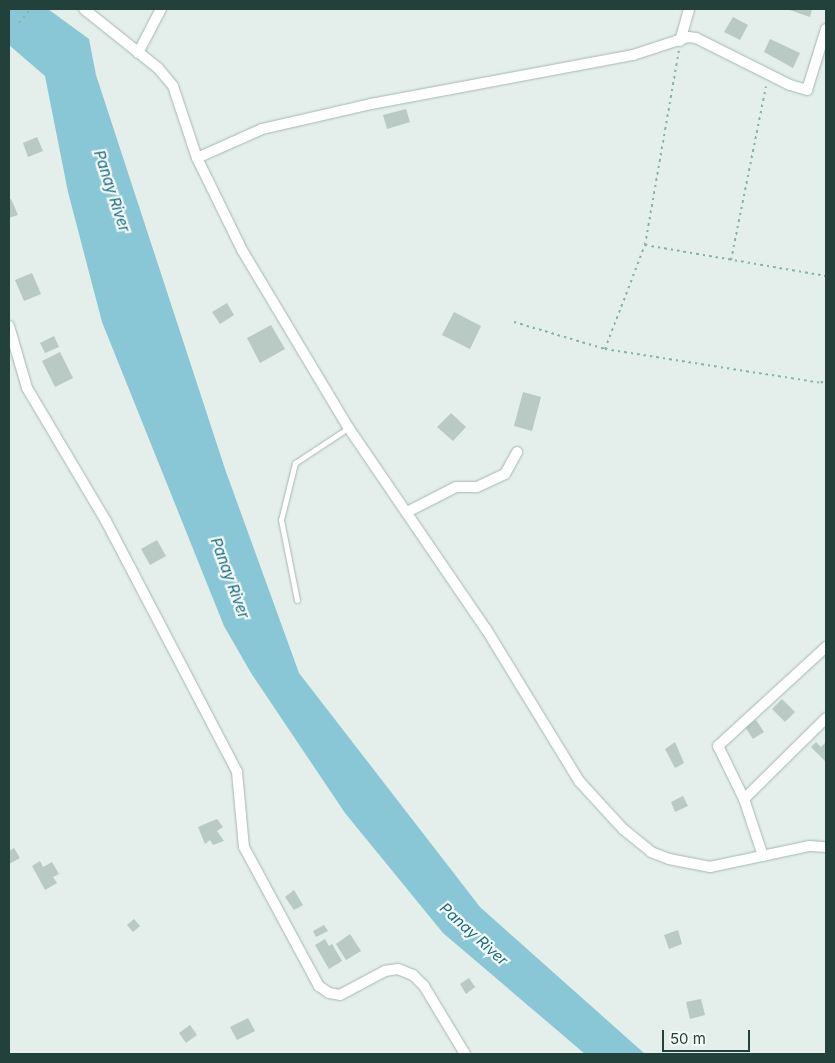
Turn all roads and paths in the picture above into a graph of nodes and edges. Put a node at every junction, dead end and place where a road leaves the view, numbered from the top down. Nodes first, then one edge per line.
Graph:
1 (30, 9) edge
2 (84, 9) edge
3 (161, 9) edge
4 (689, 9) edge
5 (19, 23) dead end
6 (826, 29) edge
7 (680, 41) junction
8 (138, 53) junction
9 (768, 75) junction
10 (197, 158) junction
11 (645, 245) junction
12 (731, 260) junction
13 (826, 276) edge
14 (514, 322) dead end
15 (9, 326) edge
16 (605, 349) junction
17 (826, 378) edge
18 (348, 427) junction
19 (518, 452) dead end
20 (407, 512) junction
21 (297, 600) dead end
22 (826, 647) edge
23 (826, 718) edge
24 (744, 799) junction
25 (826, 847) edge
26 (763, 856) junction
27 (465, 1054) edge

1 - 5 path
2 - 8 street
3 - 8 street
4 - 7 street
6 - 9 street
7 - 9 street
7 - 10 street
7 - 11 path
8 - 10 street
9 - 12 path
10 - 18 street
11 - 12 path
11 - 16 path
12 - 13 path
14 - 16 path
15 - 27 street
16 - 17 path
18 - 20 street
18 - 21 lane
19 - 20 street
20 - 26 street
22 - 24 street
23 - 24 street
24 - 26 street
25 - 26 street

